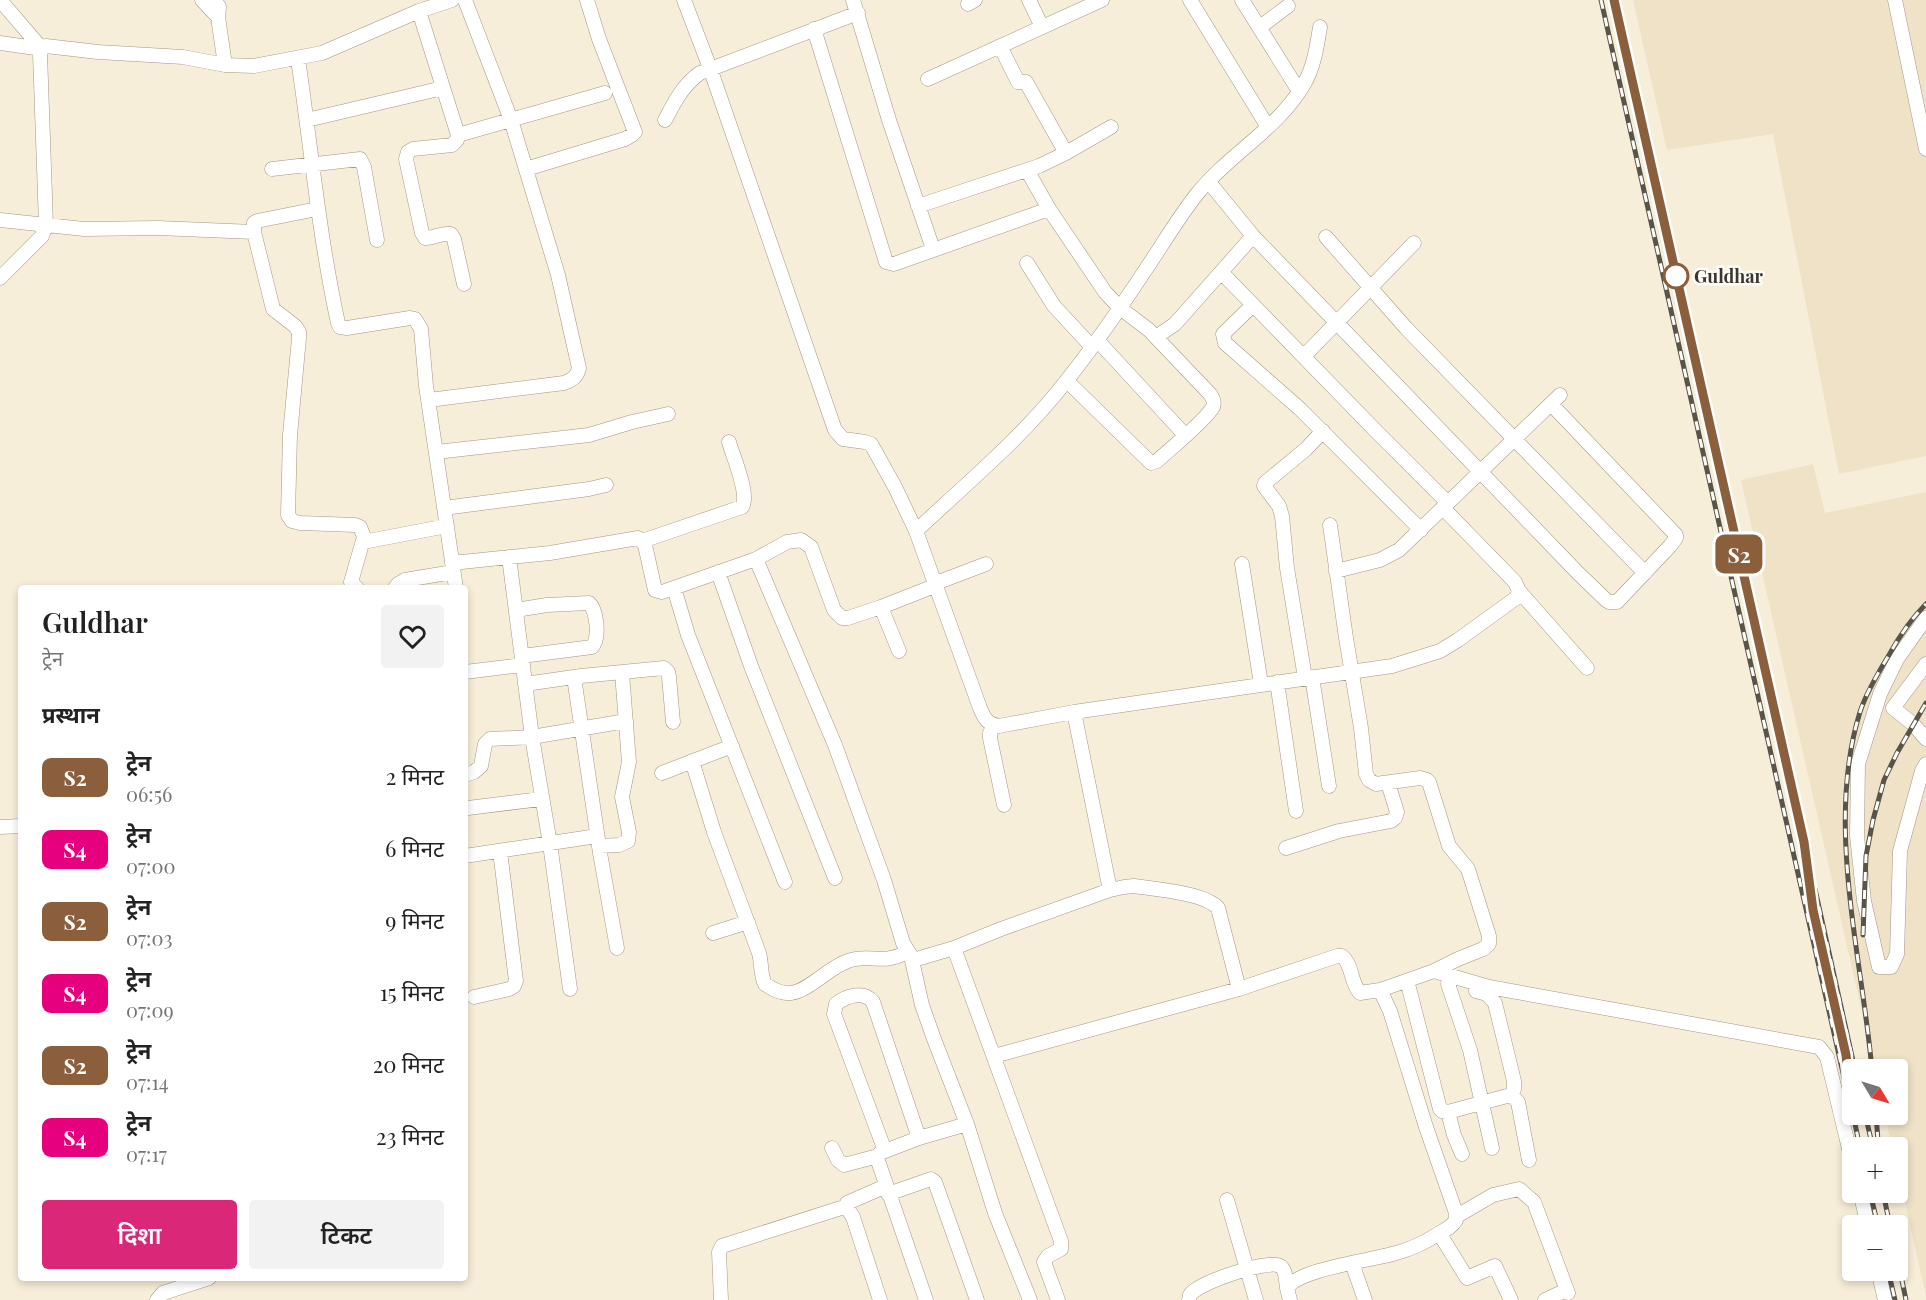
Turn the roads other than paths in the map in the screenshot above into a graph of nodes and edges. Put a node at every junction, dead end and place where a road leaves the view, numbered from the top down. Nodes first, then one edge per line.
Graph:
1 (0, 0) edge
2 (202, 0) edge
3 (215, 0) edge
4 (452, 0) edge
5 (465, 0) edge
6 (587, 0) edge
7 (684, 0) edge
8 (1029, 0) edge
9 (1102, 0) edge
10 (1190, 0) edge
11 (1242, 0) edge
12 (1895, 0) edge
13 (1288, 6) dead end
14 (856, 7) edge
15 (419, 11) junction
16 (218, 17) junction
17 (1042, 27) junction
18 (1260, 27) junction
19 (1320, 27) dead end
20 (814, 29) junction
21 (0, 43) edge
22 (1000, 46) junction
23 (42, 49) junction
24 (298, 59) junction
25 (225, 65) junction
26 (710, 68) junction
27 (928, 79) dead end
28 (443, 88) junction
29 (1299, 91) junction
30 (605, 93) dead end
31 (307, 120) junction
32 (511, 120) junction
33 (665, 120) dead end
34 (1268, 126) junction
35 (1111, 127) dead end
36 (458, 135) junction
37 (1926, 149) edge
38 (1066, 153) junction
39 (313, 165) junction
40 (272, 169) dead end
41 (526, 169) junction
42 (1027, 170) junction
43 (1208, 181) junction
44 (918, 206) junction
45 (1049, 208) junction
46 (317, 209) junction
47 (0, 220) edge
48 (46, 225) junction
49 (254, 232) junction
50 (1253, 236) junction
51 (1326, 237) dead end
52 (377, 240) dead end
53 (1414, 243) dead end
54 (933, 249) junction
55 (1027, 263) dead end
56 (1221, 272) junction
57 (0, 278) edge
58 (464, 284) dead end
59 (1371, 288) junction
60 (1252, 305) junction
61 (1120, 308) junction
62 (1337, 324) junction
63 (1156, 337) junction
64 (1095, 344) junction
65 (1304, 356) junction
66 (1067, 381) junction
67 (429, 400) junction
68 (668, 414) dead end
69 (1323, 431) junction
70 (1185, 435) junction
71 (1515, 438) junction
72 (729, 442) dead end
73 (436, 452) junction
74 (1480, 471) junction
75 (606, 485) dead end
76 (1446, 506) junction
77 (444, 508) junction
78 (1330, 525) dead end
79 (447, 526) junction
80 (1421, 530) junction
81 (916, 531) junction
82 (642, 541) junction
83 (363, 542) junction
84 (509, 557) junction
85 (756, 559) junction
86 (986, 564) dead end
87 (1242, 564) dead end
88 (453, 568) junction
89 (1336, 571) junction
90 (718, 572) junction
91 (1645, 573) junction
92 (429, 582) edge
93 (936, 584) junction
94 (353, 585) edge
95 (397, 585) edge
96 (456, 585) edge
97 (674, 588) junction
98 (1519, 591) junction
99 (881, 607) junction
100 (516, 610) junction
101 (1926, 618) edge
102 (899, 651) dead end
103 (522, 660) junction
104 (1926, 664) edge
105 (1587, 668) dead end
106 (468, 671) edge
107 (1352, 671) junction
108 (622, 673) junction
109 (577, 678) junction
110 (1309, 678) junction
111 (1277, 682) junction
112 (525, 684) junction
113 (1261, 684) junction
114 (1074, 712) junction
115 (626, 721) junction
116 (673, 722) dead end
117 (994, 725) junction
118 (581, 728) junction
119 (532, 737) junction
120 (1926, 739) edge
121 (732, 746) junction
122 (692, 761) junction
123 (1926, 764) edge
124 (468, 773) edge
125 (662, 773) dead end
126 (1388, 783) junction
127 (1329, 786) dead end
128 (541, 799) junction
129 (1004, 805) dead end
130 (468, 808) dead end
131 (1296, 811) dead end
132 (18, 825) edge
133 (0, 827) edge
134 (598, 841) junction
135 (550, 844) junction
136 (1286, 848) dead end
137 (500, 851) junction
138 (468, 856) edge
139 (835, 878) dead end
140 (785, 882) dead end
141 (1110, 890) junction
142 (748, 922) junction
143 (713, 933) dead end
144 (617, 948) dead end
145 (954, 948) junction
146 (909, 954) junction
147 (1434, 971) junction
148 (1448, 984) junction
149 (1239, 988) junction
150 (1385, 988) junction
151 (1409, 988) junction
152 (570, 989) dead end
153 (474, 996) dead end
154 (994, 1056) junction
155 (1511, 1096) junction
156 (1482, 1103) junction
157 (1448, 1112) junction
158 (967, 1124) junction
159 (1846, 1137) edge
160 (919, 1138) junction
161 (832, 1148) dead end
162 (1492, 1148) dead end
163 (881, 1154) junction
164 (1462, 1155) dead end
165 (1529, 1160) dead end
166 (887, 1190) junction
167 (1227, 1200) dead end
168 (847, 1203) dead end
169 (1456, 1216) junction
170 (1439, 1233) junction
171 (1352, 1263) junction
172 (1247, 1270) junction
173 (200, 1281) edge
174 (1881, 1281) edge
175 (1289, 1294) edge
176 (975, 1299) edge
177 (157, 1300) edge
178 (722, 1300) edge
179 (880, 1300) edge
180 (926, 1300) edge
181 (1030, 1300) edge
182 (1058, 1300) edge
183 (1189, 1300) edge
184 (1256, 1300) edge
185 (1365, 1300) edge
186 (1511, 1300) edge
187 (1545, 1300) edge
188 (1885, 1300) edge

1 - 23 street
2 - 16 street
3 - 16 street
4 - 15 street
5 - 32 street
6 - 41 street
7 - 26 street
8 - 17 street
9 - 17 street
10 - 34 street
11 - 18 street
12 - 37 street
13 - 18 street
14 - 20 street
14 - 44 street
15 - 24 street
15 - 28 street
16 - 25 street
17 - 22 street
18 - 29 street
19 - 29 street
20 - 26 street
20 - 54 street
21 - 23 street
22 - 27 street
22 - 38 street
23 - 25 street
23 - 48 street
24 - 25 street
24 - 31 street
26 - 33 street
26 - 81 street
28 - 31 street
28 - 36 street
29 - 34 street
30 - 32 street
31 - 39 street
32 - 36 street
32 - 41 street
34 - 43 street
35 - 38 street
36 - 58 street
38 - 42 street
39 - 40 street
39 - 46 street
39 - 52 street
41 - 67 street
42 - 44 street
42 - 45 street
43 - 50 street
43 - 61 street
44 - 54 street
45 - 54 street
45 - 61 street
46 - 49 street
46 - 67 street
47 - 48 street
48 - 49 street
48 - 57 street
49 - 83 street
50 - 56 street
50 - 62 street
51 - 59 street
53 - 59 street
55 - 64 street
56 - 60 street
56 - 63 street
59 - 62 street
59 - 71 street
60 - 65 street
60 - 69 street
61 - 63 street
61 - 64 street
62 - 65 street
62 - 74 street
63 - 70 street
64 - 66 street
64 - 70 street
65 - 76 street
66 - 70 street
66 - 81 street
67 - 73 street
68 - 73 street
69 - 80 street
69 - 110 street
71 - 74 street
71 - 91 street
71 - 91 street
72 - 82 street
73 - 77 street
74 - 76 street
74 - 91 street
75 - 77 street
76 - 80 street
76 - 98 street
77 - 79 street
78 - 89 street
79 - 83 street
79 - 88 street
80 - 89 street
81 - 93 street
82 - 84 street
82 - 97 street
83 - 94 street
84 - 88 street
84 - 100 street
85 - 90 street
85 - 99 street
85 - 146 street
86 - 93 street
87 - 113 street
88 - 92 street
88 - 96 street
89 - 107 street
90 - 97 street
90 - 139 street
92 - 95 street
93 - 99 street
93 - 117 street
97 - 121 street
98 - 105 street
98 - 107 street
99 - 102 street
100 - 103 street
100 - 103 street
101 - 123 street
103 - 106 street
103 - 112 street
104 - 120 street
107 - 110 street
107 - 126 street
108 - 109 street
108 - 115 street
108 - 116 street
109 - 112 street
109 - 118 street
110 - 111 street
110 - 127 street
111 - 113 street
111 - 131 street
112 - 119 street
113 - 114 street
114 - 117 street
114 - 141 street
115 - 118 street
115 - 134 street
117 - 129 street
118 - 119 street
118 - 134 street
119 - 124 street
119 - 128 street
121 - 122 street
121 - 140 street
122 - 125 street
122 - 142 street
126 - 136 street
126 - 147 street
128 - 130 street
128 - 135 street
132 - 133 street
134 - 135 street
134 - 144 street
135 - 137 street
135 - 152 street
137 - 138 street
137 - 153 street
141 - 145 street
141 - 149 street
142 - 143 street
142 - 146 street
145 - 146 street
145 - 154 street
146 - 158 street
147 - 150 street
147 - 159 street
148 - 151 street
148 - 155 street
148 - 156 street
149 - 150 street
149 - 154 street
150 - 151 street
150 - 169 street
151 - 157 street
154 - 182 street
155 - 156 street
155 - 165 street
156 - 157 street
156 - 162 street
157 - 164 street
158 - 160 street
158 - 181 street
160 - 163 street
160 - 163 street
161 - 163 street
163 - 166 street
166 - 168 street
166 - 176 street
166 - 180 street
167 - 172 street
169 - 170 street
169 - 187 street
170 - 171 street
170 - 186 street
171 - 175 street
171 - 185 street
172 - 175 street
172 - 183 street
172 - 184 street
173 - 177 street
174 - 188 street
178 - 179 street

